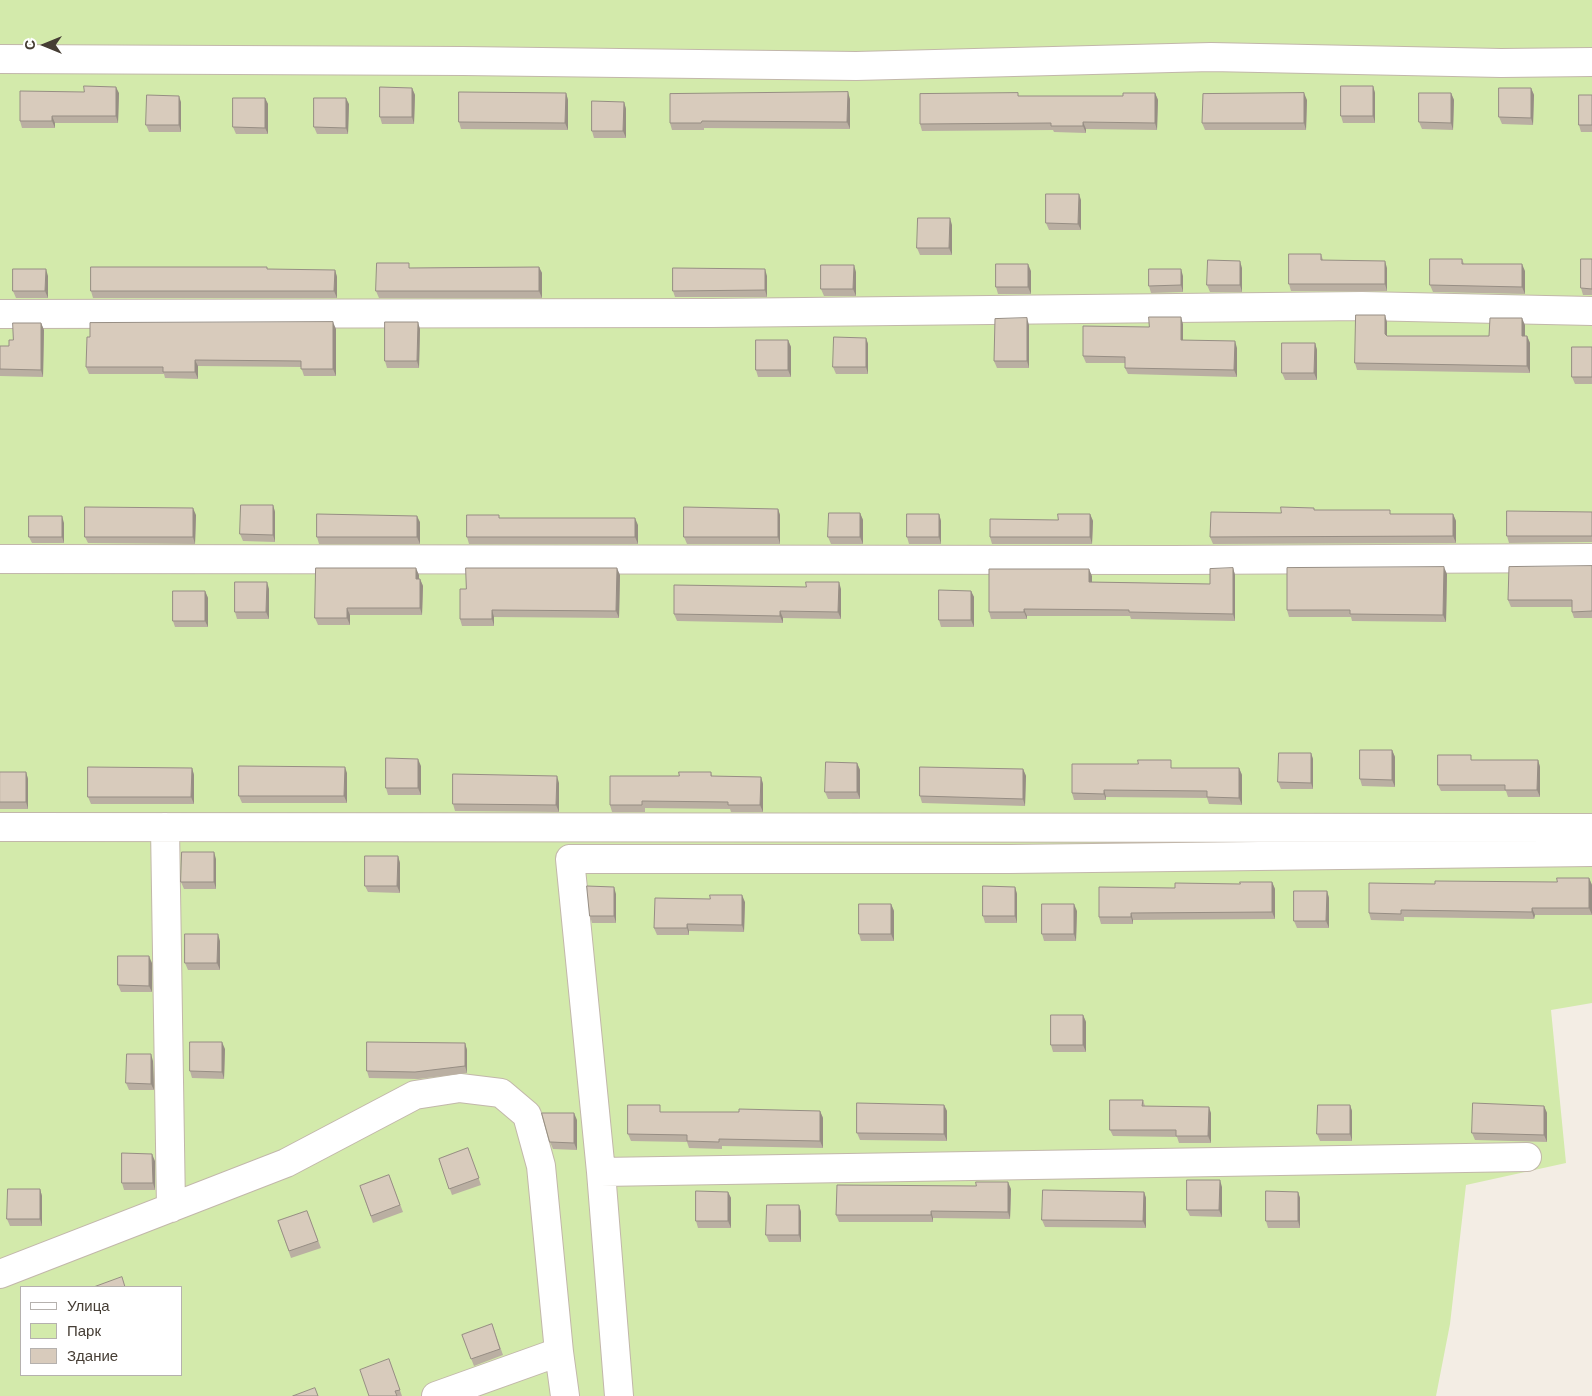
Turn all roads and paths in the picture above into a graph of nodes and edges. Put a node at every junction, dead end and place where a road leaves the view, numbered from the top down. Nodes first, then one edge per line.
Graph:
1 (0, 59) edge
2 (1592, 62) edge
3 (1592, 311) edge
4 (0, 314) edge
5 (1592, 558) edge
6 (0, 559) edge
7 (0, 827) edge
8 (165, 827) junction
9 (1592, 828) edge
10 (1592, 852) edge
11 (1527, 1157) dead end
12 (601, 1172) junction
13 (171, 1208) junction
14 (0, 1274) edge
15 (559, 1352) junction
16 (436, 1396) edge
17 (566, 1396) edge
18 (618, 1396) edge

1 - 2 lane
3 - 4 lane
5 - 6 lane
7 - 8 lane
8 - 9 lane
8 - 13 lane
10 - 12 lane
11 - 12 lane
12 - 18 lane
13 - 14 lane
13 - 15 lane
15 - 16 lane
15 - 17 lane

